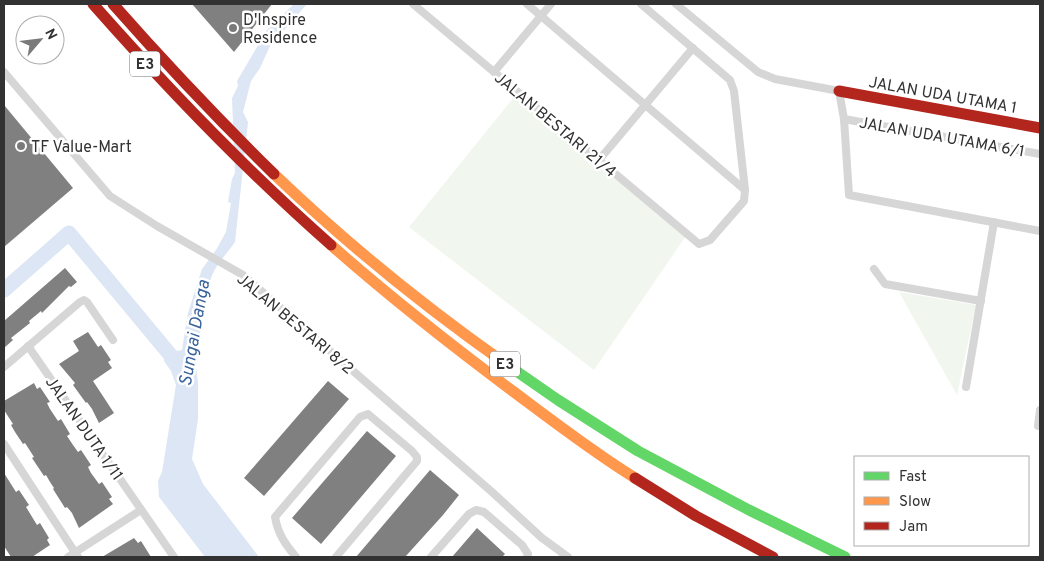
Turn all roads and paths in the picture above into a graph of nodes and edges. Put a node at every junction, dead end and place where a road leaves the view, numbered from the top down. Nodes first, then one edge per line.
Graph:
1 (92, 4) edge
2 (112, 4) edge
3 (413, 4) edge
4 (527, 4) edge
5 (551, 4) edge
6 (641, 4) edge
7 (676, 4) edge
8 (541, 16) junction
9 (693, 48) junction
10 (4, 72) edge
11 (494, 72) junction
12 (839, 91) junction
13 (645, 104) junction
14 (844, 119) junction
15 (1040, 128) edge
16 (1040, 154) edge
17 (599, 160) junction
18 (745, 190) junction
19 (994, 222) junction
20 (1040, 231) edge
21 (874, 269) dead end
22 (980, 300) junction
23 (113, 340) dead end
24 (28, 346) junction
25 (4, 367) edge
26 (966, 387) dead end
27 (1040, 410) edge
28 (1038, 426) dead end
29 (4, 444) edge
30 (141, 510) junction
31 (77, 555) edge
32 (68, 557) edge
33 (174, 557) edge
34 (296, 557) edge
35 (336, 557) edge
36 (432, 557) edge
37 (527, 557) edge
38 (568, 557) edge
39 (773, 557) edge
40 (845, 557) edge

1 - 39 main road, E3
2 - 40 main road, E3
3 - 11 street, JALAN BESTARI 21/4
4 - 8 street
5 - 8 street
6 - 9 street
7 - 12 street
8 - 11 street
8 - 13 street
9 - 13 street
9 - 18 street
10 - 38 street, JALAN BESTARI 8/2
11 - 17 street, JALAN BESTARI 21/4
12 - 14 street
12 - 15 main road, JALAN UDA UTAMA 1
13 - 17 street
13 - 18 street
14 - 16 street, JALAN UDA UTAMA 6/1
14 - 19 street
17 - 18 street, JALAN BESTARI 21/4
19 - 20 street
19 - 22 street
21 - 22 street
22 - 26 street
23 - 24 street
24 - 25 street
24 - 30 street, JALAN DUTA 1/11
27 - 28 street
29 - 31 street
30 - 31 street
30 - 33 street, JALAN DUTA 1/11
31 - 32 street
34 - 35 street
36 - 37 street

